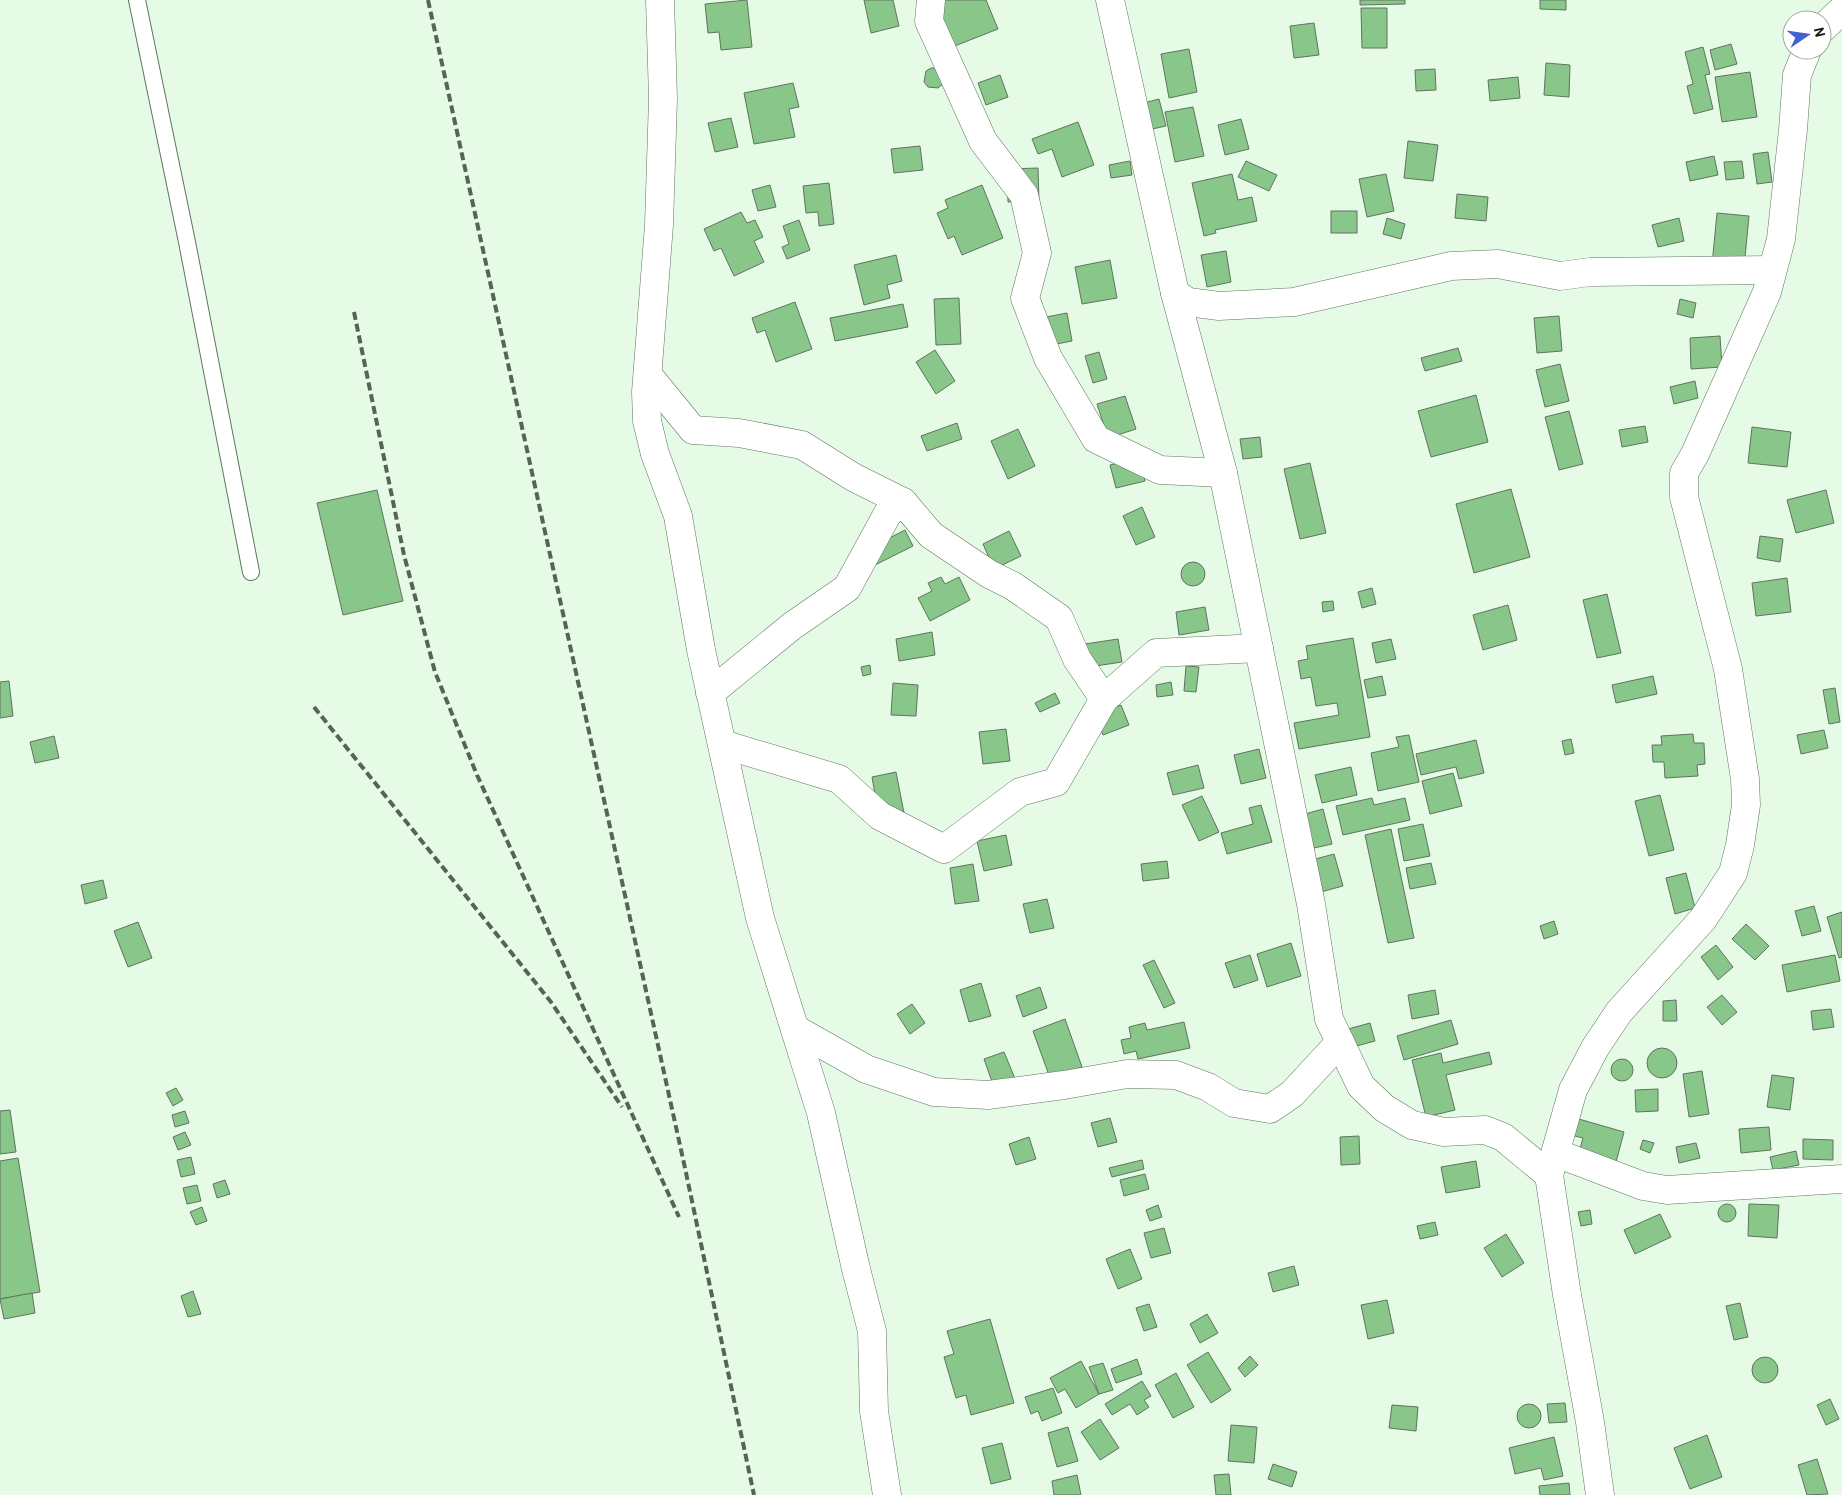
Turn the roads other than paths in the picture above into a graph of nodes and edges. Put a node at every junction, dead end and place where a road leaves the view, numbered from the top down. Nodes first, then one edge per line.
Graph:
1 (137, 0) edge
2 (660, 0) edge
3 (931, 0) edge
4 (1110, 0) edge
5 (1842, 10) edge
6 (1832, 20) edge
7 (1803, 60) edge
8 (1772, 270) junction
9 (1175, 293) junction
10 (648, 375) junction
11 (1223, 473) junction
12 (903, 502) junction
13 (251, 572) dead end
14 (1259, 648) junction
15 (710, 693) junction
16 (1104, 699) junction
17 (722, 744) junction
18 (795, 1029) junction
19 (1340, 1042) junction
20 (1552, 1164) junction
21 (1842, 1180) edge
22 (887, 1495) edge
23 (1600, 1495) edge

1 - 13 lane
2 - 10 street
3 - 11 street
4 - 9 street
5 - 6 street
7 - 8 street
8 - 9 street
8 - 20 street
9 - 11 street
10 - 12 street
10 - 15 street
11 - 14 street
12 - 15 street
12 - 16 street
14 - 16 street
14 - 19 street
15 - 17 street
16 - 17 street
17 - 18 street
18 - 19 street
18 - 22 street
19 - 20 street
20 - 21 street
20 - 23 street

